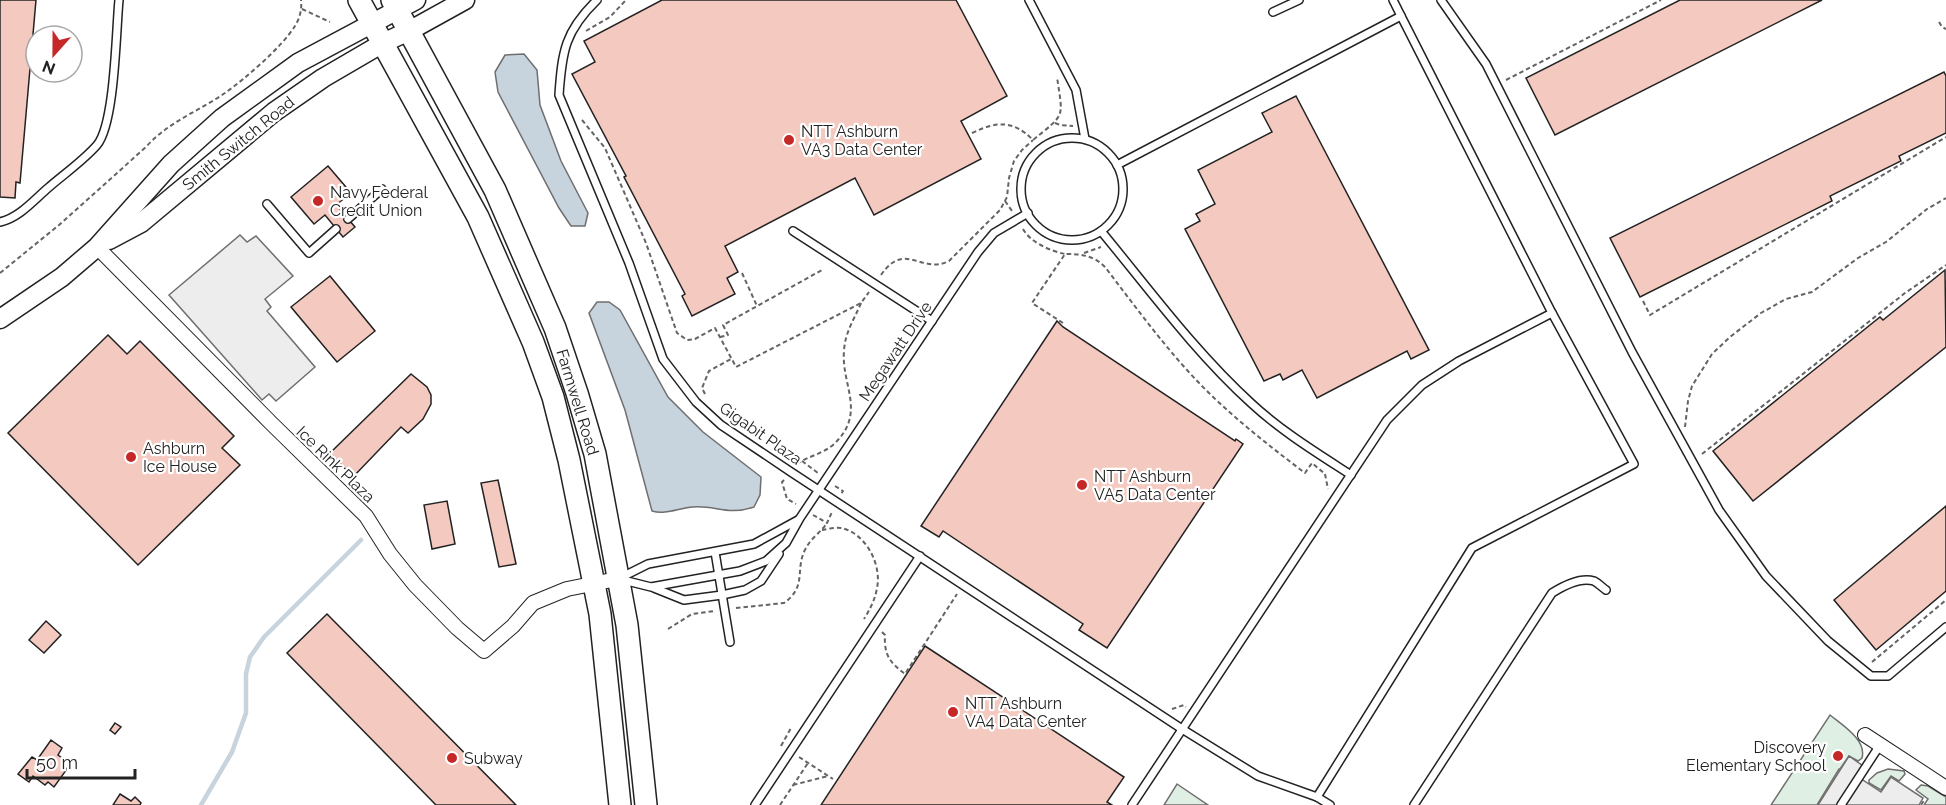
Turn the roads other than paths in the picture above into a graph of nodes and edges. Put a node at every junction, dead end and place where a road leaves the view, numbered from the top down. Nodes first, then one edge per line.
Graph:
1 (119, 0) edge
2 (359, 0) edge
3 (417, 0) edge
4 (465, 0) edge
5 (597, 0) edge
6 (1029, 0) edge
7 (1299, 0) edge
8 (1393, 0) edge
9 (1442, 0) edge
10 (395, 5) edge
11 (1273, 12) dead end
12 (1401, 16) junction
13 (409, 31) junction
14 (378, 34) junction
15 (1085, 139) junction
16 (1117, 165) junction
17 (382, 189) dead end
18 (267, 204) dead end
19 (1028, 213) junction
20 (348, 219) dead end
21 (0, 222) edge
22 (336, 229) dead end
23 (793, 231) dead end
24 (1101, 231) junction
25 (97, 247) junction
26 (1552, 313) junction
27 (0, 319) edge
28 (932, 321) junction
29 (1351, 475) junction
30 (819, 490) junction
31 (800, 518) junction
32 (786, 543) junction
33 (715, 552) junction
34 (920, 556) junction
35 (719, 575) junction
36 (617, 579) junction
37 (593, 584) junction
38 (651, 587) junction
39 (1606, 590) dead end
40 (722, 596) junction
41 (1946, 627) edge
42 (730, 642) dead end
43 (1182, 729) junction
44 (1865, 735) dead end
45 (1880, 745) junction
46 (1946, 788) edge
47 (1317, 797) junction
48 (620, 805) edge
49 (646, 805) edge
50 (755, 805) edge
51 (1132, 805) edge
52 (1330, 805) edge
53 (1414, 805) edge
54 (1842, 805) edge

1 - 21 lane
2 - 14 main road, Farmwell Road
3 - 10 street
4 - 13 street
5 - 30 lane, Gigabit Plaza
6 - 15 lane
7 - 11 lane
8 - 12 lane
9 - 41 lane
10 - 13 main road, Farmwell Road
10 - 14 street
12 - 16 lane
12 - 26 lane
13 - 14 street
13 - 36 main road, Farmwell Road
14 - 25 street, Smith Switch Road
14 - 25 street, Smith Switch Road
14 - 37 main road, Farmwell Road
15 - 16 lane
15 - 19 lane
16 - 24 lane
17 - 20 lane
18 - 22 lane
19 - 24 lane
19 - 28 lane, Megawatt Drive
23 - 28 lane
24 - 29 lane
25 - 27 street, Smith Switch Road
25 - 37 street, Ice Rink Plaza
26 - 29 lane
26 - 47 lane
28 - 30 lane, Megawatt Drive
29 - 43 lane
30 - 31 lane, Megawatt Drive
30 - 34 lane, Gigabit Plaza
31 - 32 lane, Megawatt Drive
31 - 33 lane
32 - 35 lane
32 - 40 lane, Megawatt Drive
33 - 35 lane
33 - 36 lane
34 - 43 lane, Gigabit Plaza
34 - 50 lane
35 - 38 lane
35 - 40 lane
36 - 37 street, Ice Rink Plaza
36 - 38 lane
36 - 49 main road, Farmwell Road
37 - 48 main road, Farmwell Road
38 - 40 lane, Megawatt Drive
39 - 53 lane
40 - 42 lane
43 - 47 lane, Gigabit Plaza
43 - 51 lane
44 - 45 street
45 - 46 street
45 - 54 lane
47 - 52 lane, Gigabit Plaza

